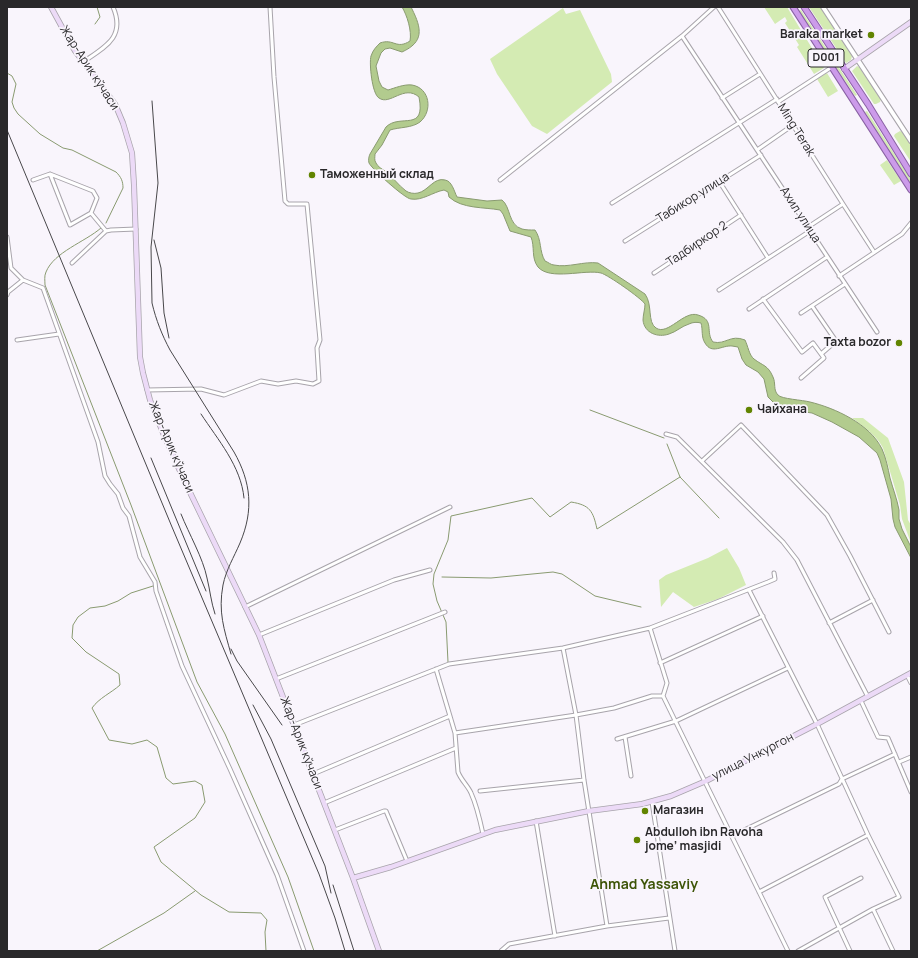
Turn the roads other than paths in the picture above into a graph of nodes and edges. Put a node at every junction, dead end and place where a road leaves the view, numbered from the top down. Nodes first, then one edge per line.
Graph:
1 (51, 7) edge
2 (113, 7) edge
3 (270, 7) edge
4 (714, 7) edge
5 (718, 7) edge
6 (804, 7) edge
7 (823, 7) edge
8 (795, 8) edge
9 (911, 22) edge
10 (682, 36) junction
11 (857, 60) junction
12 (83, 62) junction
13 (832, 67) junction
14 (844, 69) junction
15 (760, 74) junction
16 (722, 98) junction
17 (778, 101) junction
18 (868, 104) junction
19 (860, 109) junction
20 (739, 123) junction
21 (793, 125) junction
22 (911, 141) edge
23 (757, 150) junction
24 (760, 155) junction
25 (50, 174) junction
26 (911, 174) edge
27 (33, 180) dead end
28 (500, 180) dead end
29 (719, 181) junction
30 (911, 190) edge
31 (612, 203) dead end
32 (843, 204) junction
33 (91, 213) junction
34 (740, 215) junction
35 (911, 223) edge
36 (808, 227) junction
37 (136, 229) junction
38 (810, 231) junction
39 (106, 232) junction
40 (7, 237) edge
41 (625, 241) dead end
42 (874, 252) junction
43 (827, 257) junction
44 (768, 258) junction
45 (72, 262) dead end
46 (9, 268) edge
47 (654, 273) dead end
48 (840, 276) junction
49 (23, 280) junction
50 (844, 284) junction
51 (719, 290) dead end
52 (7, 295) edge
53 (763, 300) junction
54 (812, 306) junction
55 (749, 309) dead end
56 (801, 313) dead end
57 (877, 332) dead end
58 (59, 334) junction
59 (17, 340) dead end
60 (821, 354) junction
61 (801, 378) dead end
62 (147, 390) junction
63 (666, 434) dead end
64 (702, 461) junction
65 (450, 507) dead end
66 (430, 570) dead end
67 (774, 573) dead end
68 (749, 590) junction
69 (872, 600) junction
70 (245, 607) junction
71 (445, 612) dead end
72 (763, 616) junction
73 (829, 623) junction
74 (650, 628) junction
75 (889, 632) dead end
76 (259, 635) junction
77 (563, 648) junction
78 (660, 663) junction
79 (788, 668) junction
80 (436, 669) junction
81 (910, 674) edge
82 (276, 678) junction
83 (911, 682) edge
84 (663, 696) junction
85 (868, 697) junction
86 (861, 701) junction
87 (576, 715) junction
88 (450, 716) junction
89 (676, 721) junction
90 (817, 724) junction
91 (294, 726) junction
92 (455, 733) junction
93 (624, 737) junction
94 (617, 739) dead end
95 (456, 748) junction
96 (896, 754) junction
97 (911, 757) edge
98 (899, 762) junction
99 (313, 774) junction
100 (631, 776) dead end
101 (584, 780) junction
102 (842, 780) junction
103 (706, 781) junction
104 (480, 791) dead end
105 (911, 792) edge
106 (652, 802) junction
107 (324, 803) junction
108 (589, 811) junction
109 (536, 821) junction
110 (335, 830) junction
111 (483, 834) junction
112 (868, 835) junction
113 (732, 836) junction
114 (407, 861) junction
115 (353, 878) junction
116 (861, 878) dead end
117 (759, 892) junction
118 (873, 909) junction
119 (669, 918) junction
120 (607, 926) junction
121 (840, 927) junction
122 (555, 936) junction
123 (304, 951) edge
124 (379, 951) edge
125 (501, 951) edge
126 (674, 951) edge
127 (788, 951) edge
128 (798, 951) edge
129 (850, 951) edge
130 (893, 951) edge

1 - 12 main road, Жар-Арик кўчаси
2 - 12 street
3 - 62 street
4 - 10 street
5 - 15 street, Ming Terak
6 - 14 highway, D001
7 - 11 street
8 - 13 highway, D001
9 - 11 main road
10 - 16 street, Ахил улица
10 - 28 street
11 - 14 main road
11 - 22 street
12 - 37 main road, Жар-Арик кўчаси
13 - 17 street
13 - 19 highway, D001
14 - 18 highway, D001
15 - 16 street
15 - 17 street, Ming Terak
16 - 20 street, Ахил улица
17 - 20 street
17 - 21 street, Ming Terak
18 - 19 highway
18 - 26 highway, D001
19 - 30 highway, D001
20 - 23 street, Ахил улица
20 - 31 street
21 - 23 street
21 - 32 street, Ming Terak
23 - 24 street, Ахил улица
24 - 29 street, Табикор улица
24 - 36 street, Ахил улица
25 - 27 street
25 - 33 street
25 - 33 street
29 - 34 street
29 - 41 street, Табикор улица
32 - 36 street
32 - 42 street, Ming Terak
33 - 39 street
34 - 44 street
34 - 47 street, Тадбиркор 2
35 - 42 street
36 - 38 street, Ахил улица
37 - 39 street
37 - 62 main road, Жар-Арик кўчаси
38 - 43 street, Ахил улица
38 - 44 street
39 - 45 street
40 - 46 street
42 - 48 street
43 - 48 street, Ахил улица
43 - 53 street
44 - 51 street
46 - 49 street
48 - 50 street, Ахил улица
49 - 52 street
49 - 58 street
50 - 54 street
50 - 57 street, Ахил улица
53 - 55 street
53 - 60 street
54 - 56 street
54 - 60 street
58 - 59 street
58 - 123 street
60 - 61 street
62 - 70 main road, Жар-Арик кўчаси
63 - 64 street
64 - 69 street
64 - 73 street
65 - 70 street
66 - 76 street
67 - 68 street
68 - 72 street
68 - 74 street
69 - 73 street
69 - 75 street
70 - 76 main road, Жар-Арик кўчаси
71 - 82 street
72 - 78 street
72 - 79 street
73 - 85 street
74 - 77 street
74 - 78 street
76 - 82 main road, Жар-Арик кўчаси
77 - 80 street
77 - 87 street
78 - 84 street
79 - 89 street
79 - 90 street
80 - 88 street
80 - 91 street
81 - 83 street
81 - 85 main road, улица Ункургон
82 - 91 main road, Жар-Арик кўчаси
84 - 87 street
84 - 89 street
85 - 86 main road, улица Ункургон
86 - 90 main road, улица Ункургон
86 - 96 street
87 - 92 street
87 - 101 street
88 - 92 street
88 - 99 street
89 - 93 street
89 - 103 street
90 - 102 street
90 - 103 main road, улица Ункургон
91 - 99 main road, Жар-Арик кўчаси
92 - 95 street
93 - 94 street
93 - 100 street
95 - 107 street
95 - 111 street
96 - 98 street
96 - 102 street
97 - 98 street
98 - 105 street
99 - 107 main road, Жар-Арик кўчаси
101 - 104 street
101 - 108 street
102 - 112 street
102 - 113 street
103 - 106 main road, улица Ункургон
103 - 113 street
106 - 108 main road, улица Ункургон
106 - 119 street
107 - 110 main road, Жар-Арик кўчаси
108 - 109 main road, улица Ункургон
108 - 120 street
109 - 111 main road, улица Ункургон
109 - 122 street
110 - 114 street
110 - 115 main road, Жар-Арик кўчаси
111 - 114 main road, улица Ункургон
112 - 117 street
112 - 118 street
113 - 117 street
114 - 115 main road, улица Ункургон
115 - 124 main road, Жар-Арик кўчаси
116 - 121 street
117 - 127 street
118 - 121 street
118 - 130 street
119 - 120 street
119 - 126 street
120 - 122 street
121 - 128 street
121 - 129 street
122 - 125 street

